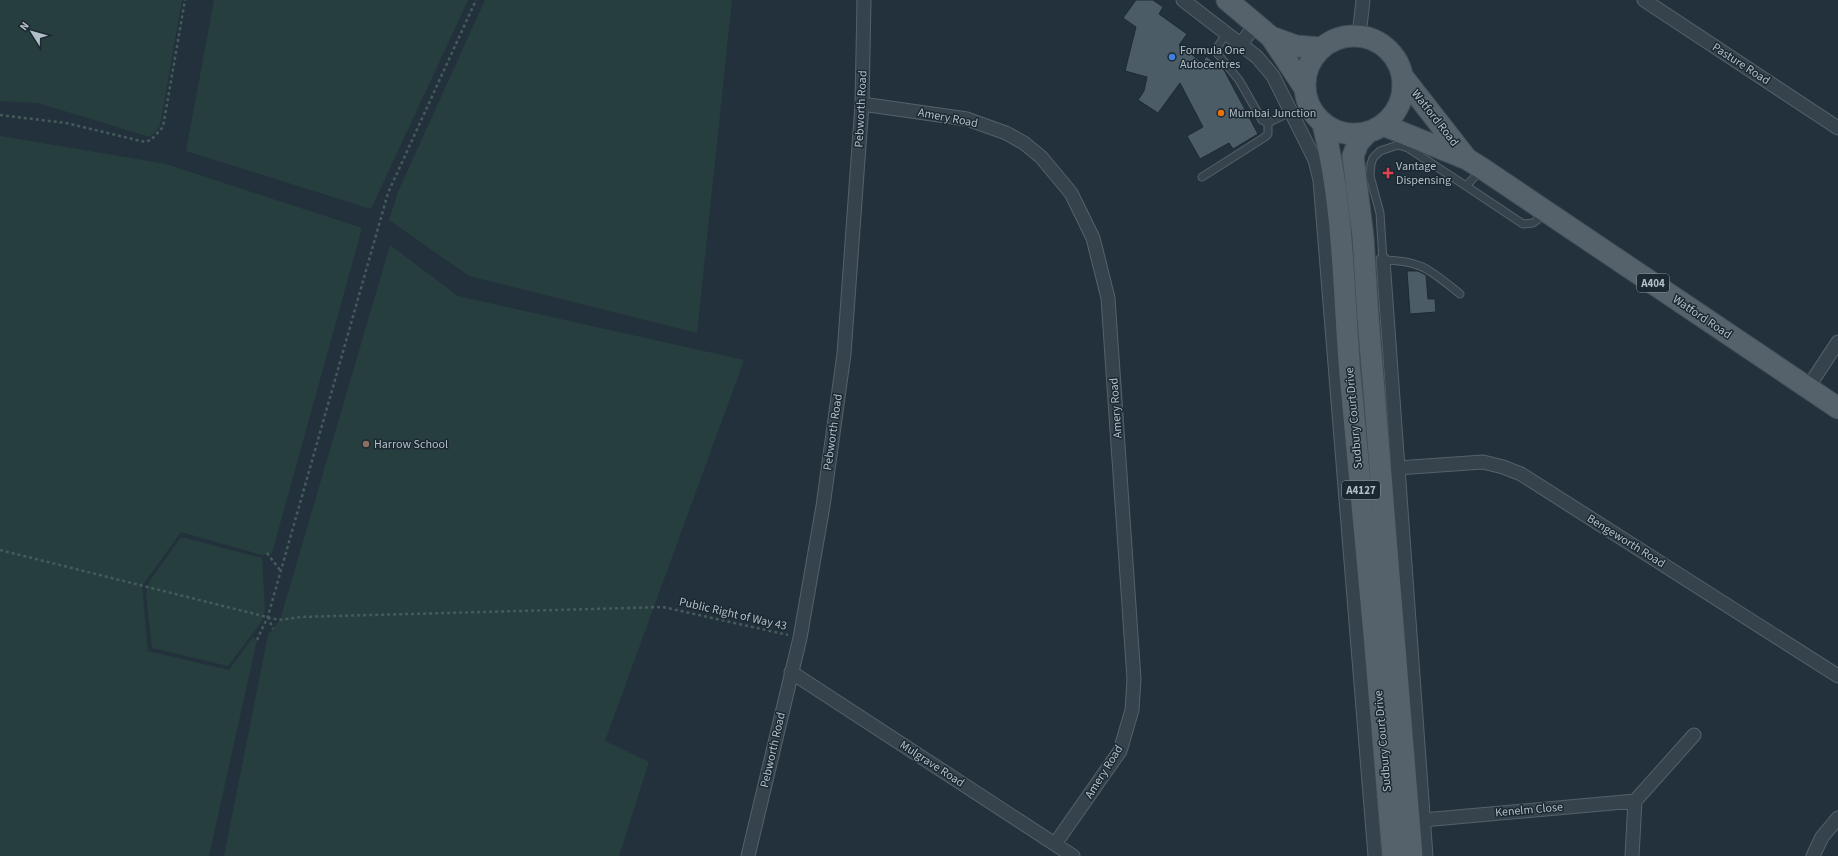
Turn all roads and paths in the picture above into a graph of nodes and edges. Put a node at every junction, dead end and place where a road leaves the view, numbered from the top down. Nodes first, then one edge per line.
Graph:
1 (185, 0) edge
2 (476, 0) edge
3 (864, 0) edge
4 (1182, 0) edge
5 (1227, 0) edge
6 (1363, 0) edge
7 (1649, 1) edge
8 (1263, 31) junction
9 (1226, 33) junction
10 (1359, 36) junction
11 (1241, 44) junction
12 (1321, 48) junction
13 (1402, 77) junction
14 (1304, 87) junction
15 (862, 104) junction
16 (1292, 111) junction
17 (0, 115) edge
18 (1268, 123) junction
19 (1323, 124) junction
20 (1838, 128) edge
21 (1375, 129) junction
22 (1475, 164) junction
23 (1202, 177) dead end
24 (1466, 186) junction
25 (1327, 198) junction
26 (1548, 212) junction
27 (1374, 261) junction
28 (1460, 294) dead end
29 (1357, 320) junction
30 (1838, 342) edge
31 (1807, 389) junction
32 (1838, 408) edge
33 (1397, 468) junction
34 (1394, 540) junction
35 (0, 550) edge
36 (267, 553) dead end
37 (281, 571) junction
38 (268, 616) junction
39 (273, 629) dead end
40 (800, 638) junction
41 (257, 640) dead end
42 (791, 672) junction
43 (1838, 676) edge
44 (1391, 725) junction
45 (1694, 736) dead end
46 (1411, 756) junction
47 (1635, 801) junction
48 (1838, 818) edge
49 (1423, 820) junction
50 (1055, 844) junction
51 (748, 856) edge
52 (1073, 856) edge
53 (1375, 856) edge
54 (1393, 856) edge
55 (1412, 856) edge
56 (1426, 856) edge
57 (1632, 856) edge
58 (1813, 856) edge

1 - 17 path
2 - 37 path
3 - 15 street, Pebworth Road
4 - 9 street
5 - 8 main road
6 - 10 street
7 - 20 street, Pasture Road
8 - 11 street
8 - 12 main road
8 - 14 main road
9 - 11 street
9 - 18 lane
10 - 12 main road
10 - 13 main road
11 - 16 street
12 - 14 main road
13 - 21 main road
13 - 22 main road, Watford Road / A404
14 - 19 main road
15 - 40 street, Pebworth Road
15 - 50 street, Amery Road
16 - 18 lane
16 - 25 street
18 - 23 lane
19 - 21 main road
19 - 25 main road, Sudbury Court Drive / A4127
21 - 22 main road, Watford Road / A404
21 - 27 main road, Sudbury Court Drive / A4127
22 - 24 lane
22 - 26 main road, Watford Road / A404
24 - 26 lane
24 - 27 lane
25 - 29 main road, Sudbury Court Drive / A4127
25 - 53 street, Sudbury Court Drive
26 - 31 main road, Watford Road / A404
27 - 28 lane
27 - 29 main road, Sudbury Court Drive / A4127
27 - 33 street, Sudbury Court Drive
29 - 34 main road, Sudbury Court Drive / A4127
29 - 44 main road, Sudbury Court Drive / A4127
30 - 31 street
31 - 32 main road, Watford Road / A404
33 - 34 street, Sudbury Court Drive
33 - 43 street, Bengeworth Road
34 - 44 main road, Sudbury Court Drive / A4127
34 - 46 street, Sudbury Court Drive
35 - 38 path, Public Right of Way 43
36 - 37 path
37 - 38 path
38 - 39 path
38 - 40 path, Public Right of Way 43
38 - 41 path
40 - 42 street, Pebworth Road
42 - 50 street, Mulgrave Road
42 - 51 street, Pebworth Road
44 - 46 main road, Sudbury Court Drive / A4127
44 - 54 main road, Sudbury Court Drive / A4127
45 - 47 street
46 - 49 street, Sudbury Court Drive
46 - 55 main road, Sudbury Court Drive / A4127
47 - 49 street, Kenelm Close
47 - 57 street
48 - 58 street
49 - 56 street, Sudbury Court Drive
50 - 52 street, Mulgrave Road

